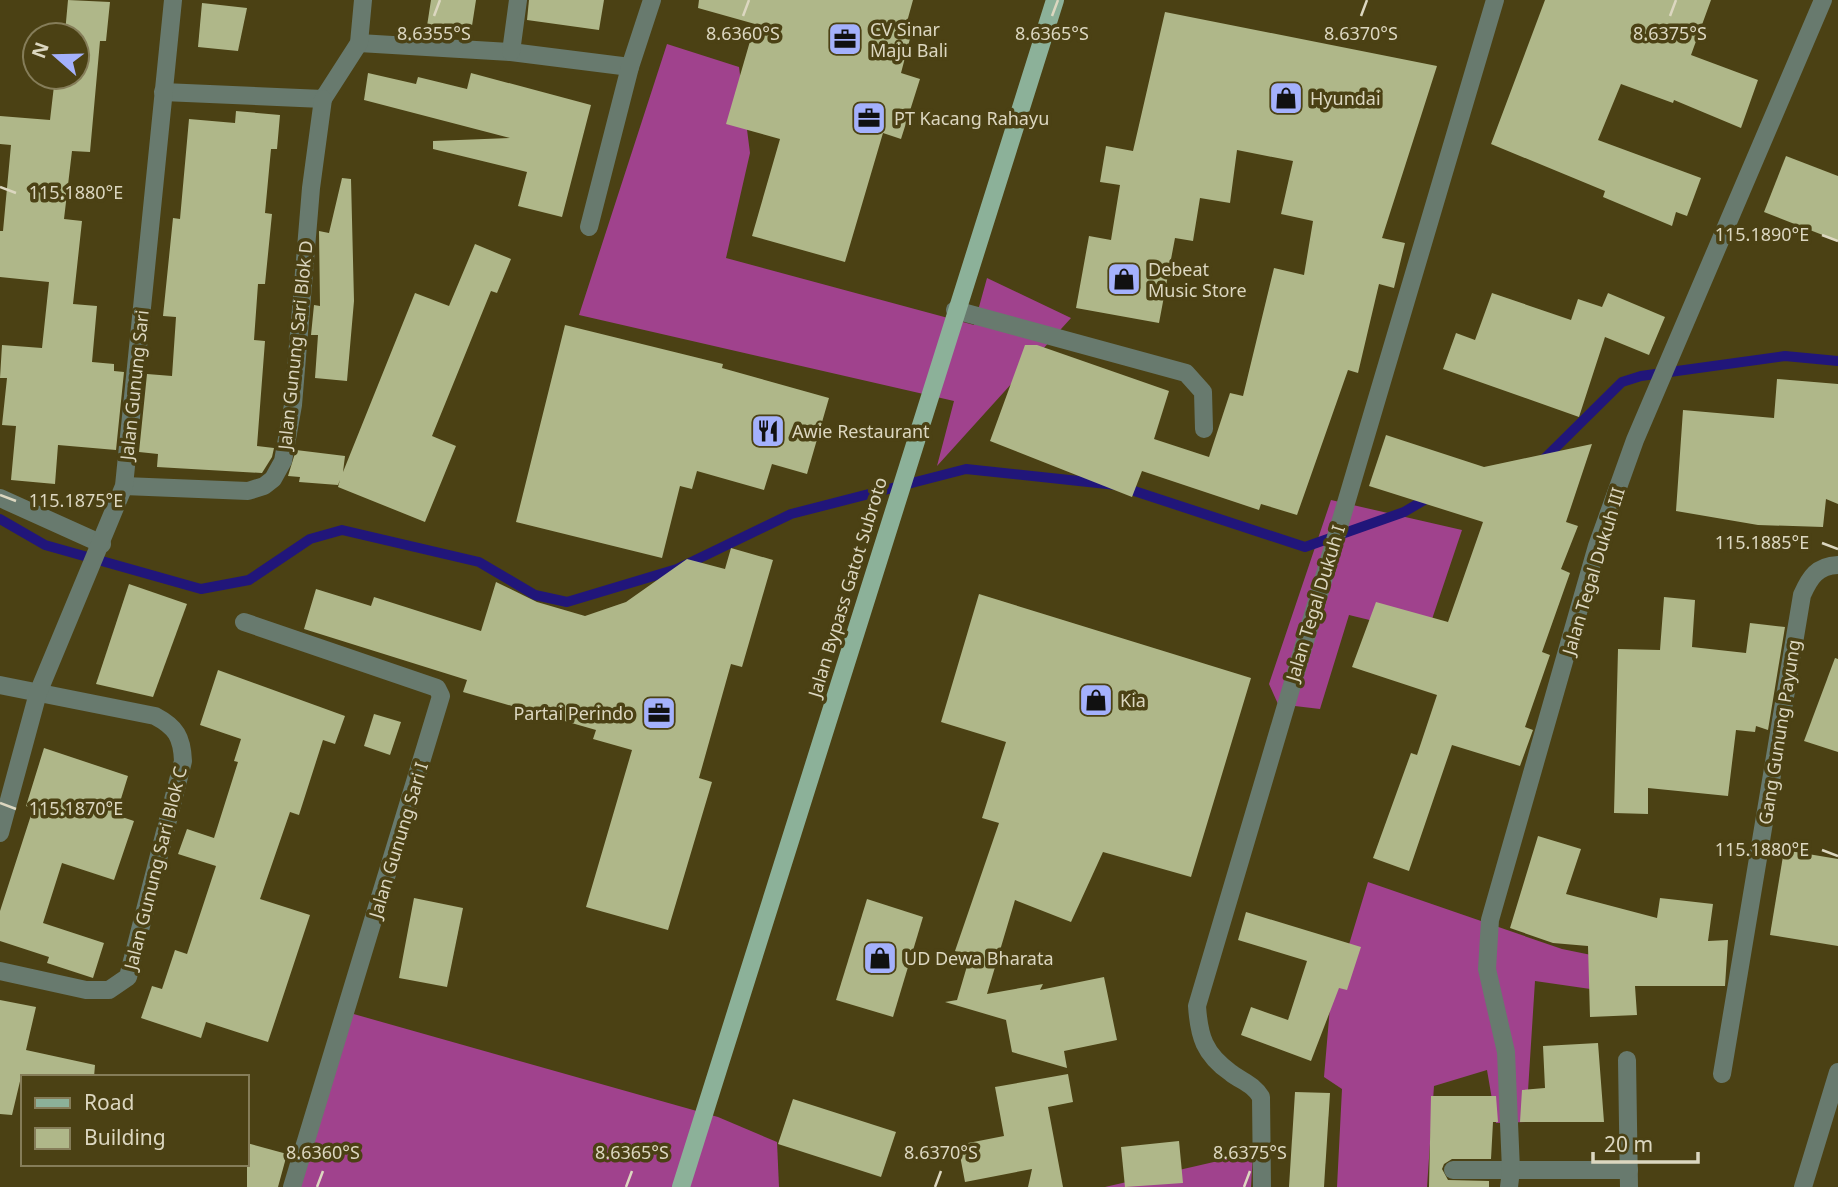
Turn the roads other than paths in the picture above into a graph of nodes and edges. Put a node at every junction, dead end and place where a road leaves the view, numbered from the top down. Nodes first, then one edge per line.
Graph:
1 (173, 0) edge
2 (363, 0) edge
3 (518, 0) edge
4 (652, 0) edge
5 (1055, 0) edge
6 (1495, 0) edge
7 (1823, 0) edge
8 (359, 43) junction
9 (511, 52) junction
10 (630, 67) junction
11 (163, 92) junction
12 (324, 99) junction
13 (589, 227) dead end
14 (955, 310) junction
15 (1204, 429) dead end
16 (124, 486) junction
17 (0, 498) edge
18 (102, 544) junction
19 (1832, 565) edge
20 (244, 622) dead end
21 (0, 685) edge
22 (38, 693) junction
23 (0, 833) edge
24 (0, 971) edge
25 (1627, 1060) dead end
26 (1838, 1072) edge
27 (1722, 1074) dead end
28 (1452, 1170) dead end
29 (1510, 1179) edge
30 (1629, 1179) edge
31 (292, 1187) edge
32 (681, 1187) edge
33 (1262, 1187) edge
34 (1803, 1187) edge

1 - 11 street, Jalan Gunung Sari
2 - 8 street
3 - 9 street
4 - 10 street
5 - 14 main road, Jalan Bypass Gatot Subroto
6 - 33 street, Jalan Tegal Dukuh I
7 - 29 street, Jalan Tegal Dukuh III
8 - 9 street
8 - 12 street, Jalan Gunung Sari Blok D
9 - 10 street
10 - 13 street
11 - 12 street
11 - 16 street, Jalan Gunung Sari
12 - 16 street, Jalan Gunung Sari Blok D
14 - 15 street
14 - 32 main road, Jalan Bypass Gatot Subroto
16 - 18 street, Jalan Gunung Sari
17 - 18 street
18 - 22 street, Jalan Gunung Sari
19 - 27 street, Gang Gunung Payung
20 - 31 street, Jalan Gunung Sari I
21 - 22 street, Jalan Gunung Sari Blok C
22 - 23 street, Jalan Gunung Sari
22 - 24 street, Jalan Gunung Sari Blok C
25 - 30 street
26 - 34 street
28 - 29 street
29 - 30 street

